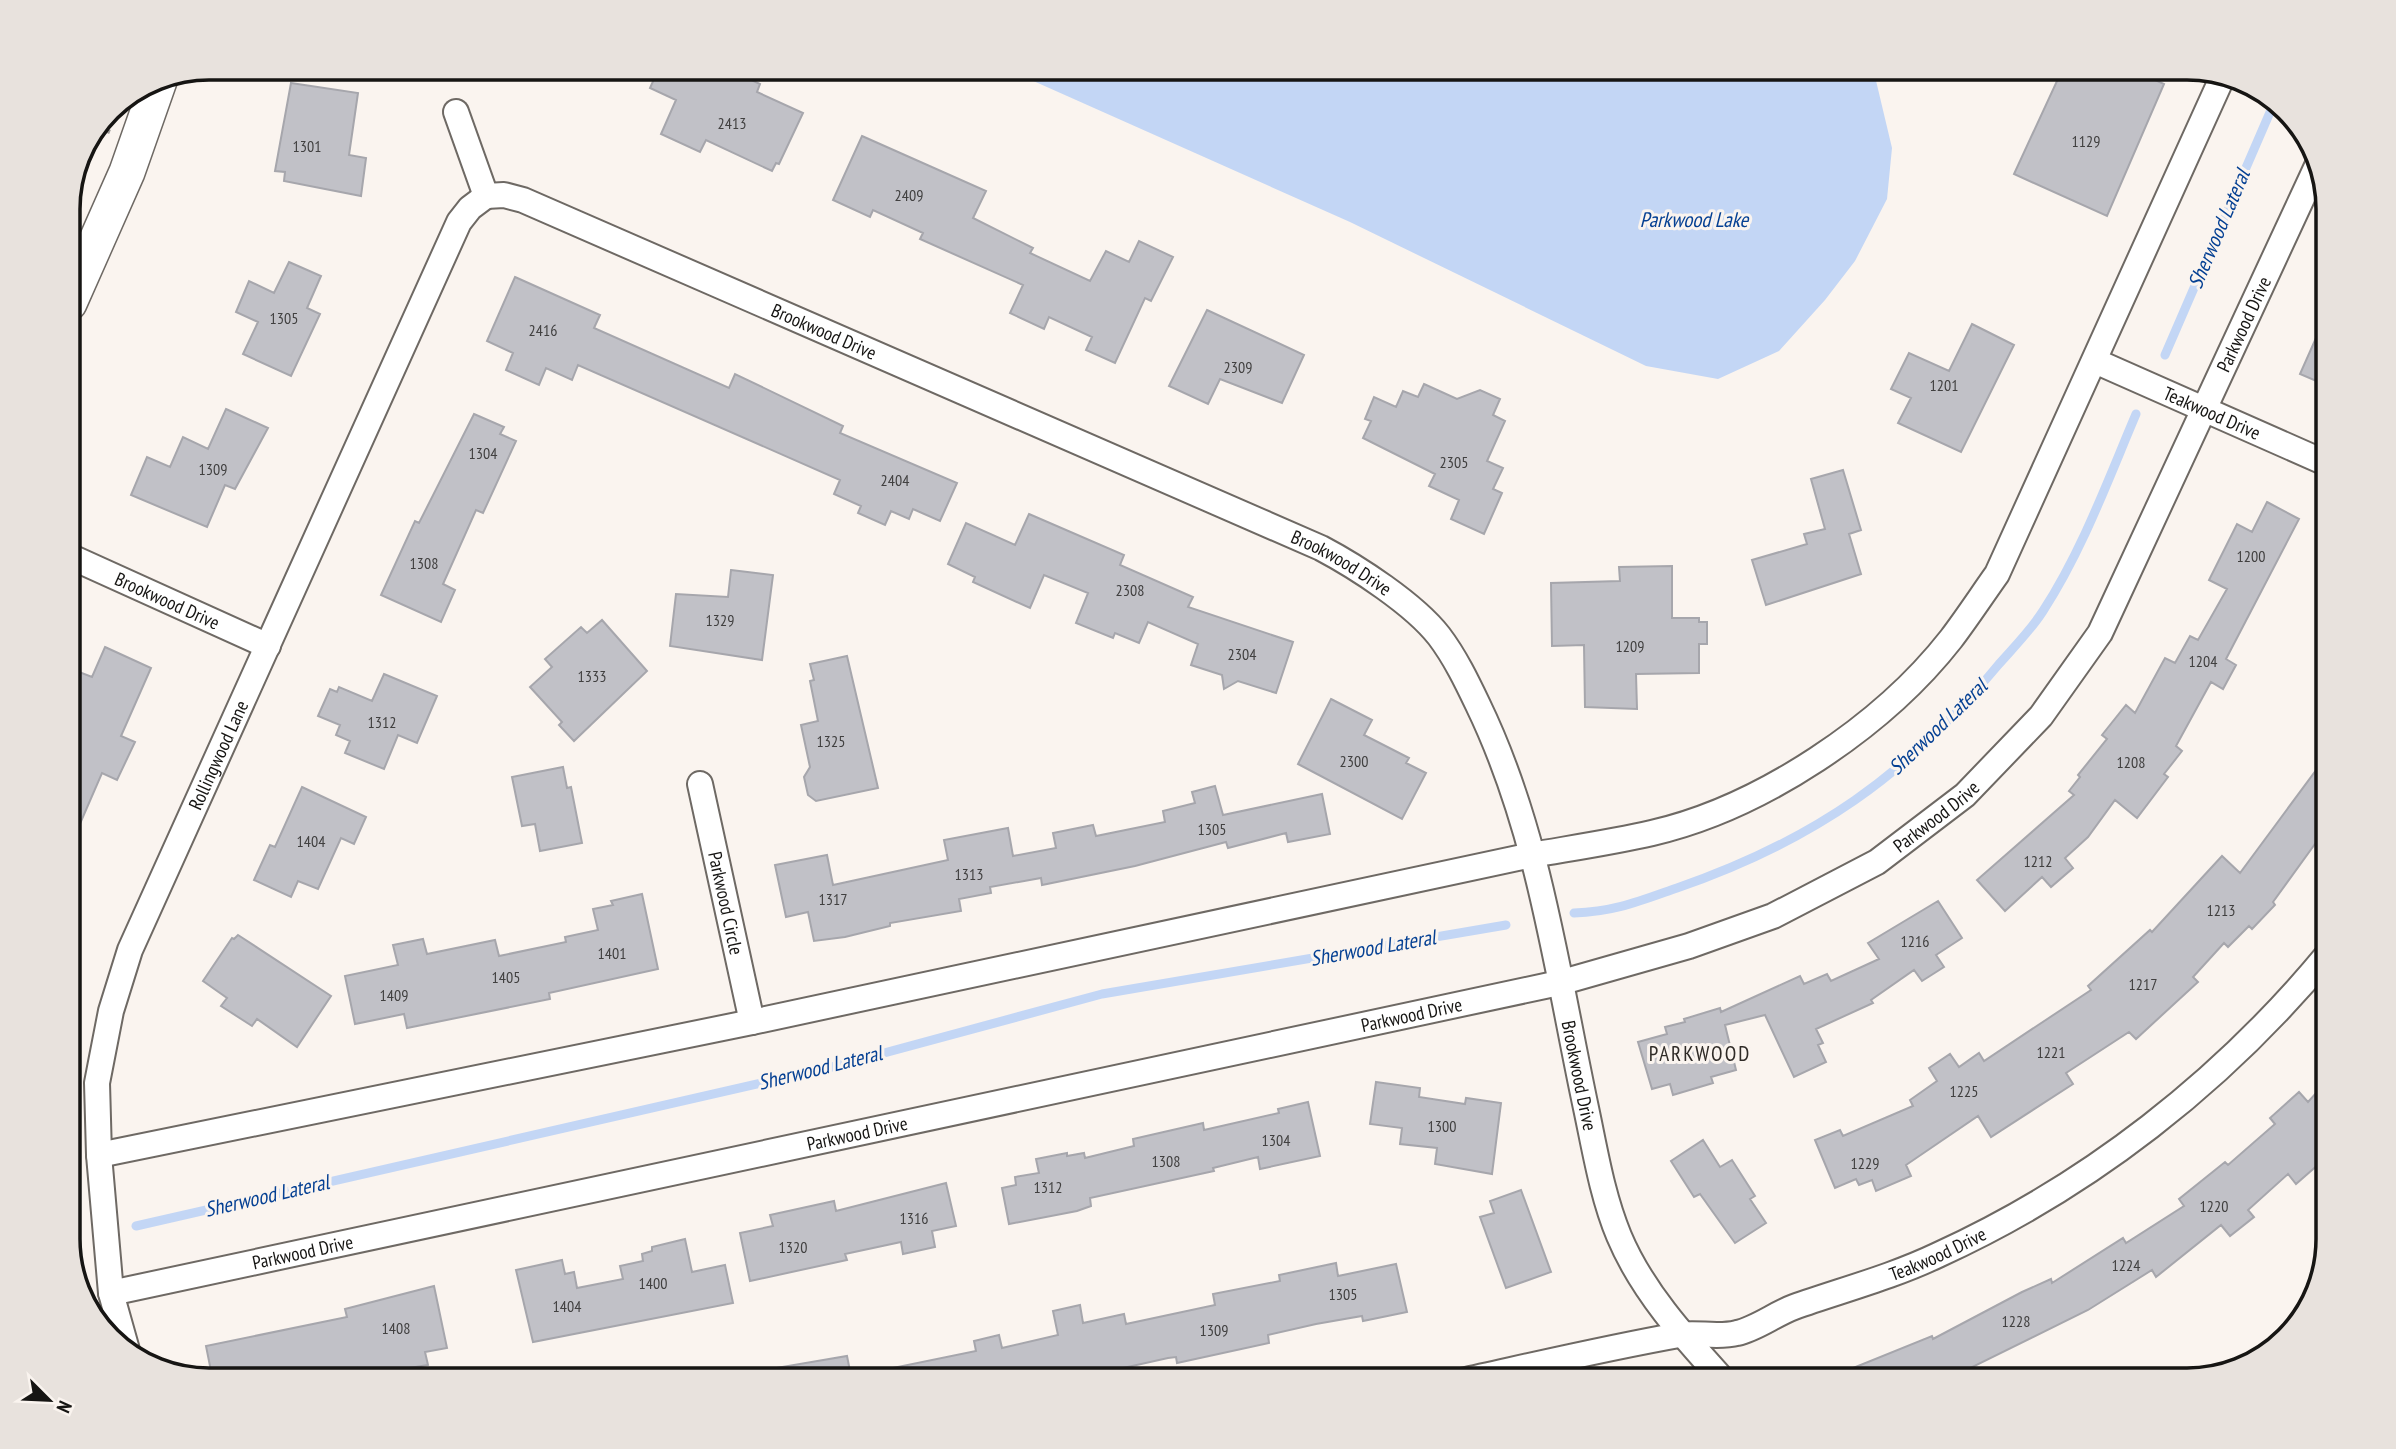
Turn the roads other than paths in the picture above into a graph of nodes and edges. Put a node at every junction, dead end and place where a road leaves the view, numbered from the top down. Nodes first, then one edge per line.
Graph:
1 (2219, 85) edge
2 (155, 93) edge
3 (456, 112) dead end
4 (2311, 178) edge
5 (486, 196) junction
6 (81, 276) edge
7 (2095, 361) junction
8 (2203, 409) junction
9 (2315, 458) edge
10 (81, 561) edge
11 (268, 646) junction
12 (700, 784) dead end
13 (1532, 855) junction
14 (2316, 967) edge
15 (1559, 983) junction
16 (752, 1022) junction
17 (99, 1155) junction
18 (111, 1293) junction
19 (123, 1335) edge
20 (1682, 1335) junction
21 (1523, 1368) edge
22 (1712, 1368) edge

1 - 7 street
2 - 6 main road
3 - 5 street
4 - 8 street, Parkwood Drive
5 - 11 street, Rollingwood Lane
5 - 13 street, Brookwood Drive
7 - 8 street, Teakwood Drive
7 - 13 street
8 - 9 street, Teakwood Drive
8 - 15 street, Parkwood Drive
10 - 11 street, Brookwood Drive
11 - 17 street, Rollingwood Lane
12 - 16 street, Parkwood Circle
13 - 15 street, Brookwood Drive
13 - 16 street
14 - 20 street, Teakwood Drive
15 - 18 street, Parkwood Drive
15 - 20 street, Brookwood Drive
16 - 17 street
17 - 18 street, Rollingwood Lane
18 - 19 street, Rollingwood Lane
20 - 21 street, Teakwood Drive
20 - 22 street, Brookwood Drive

